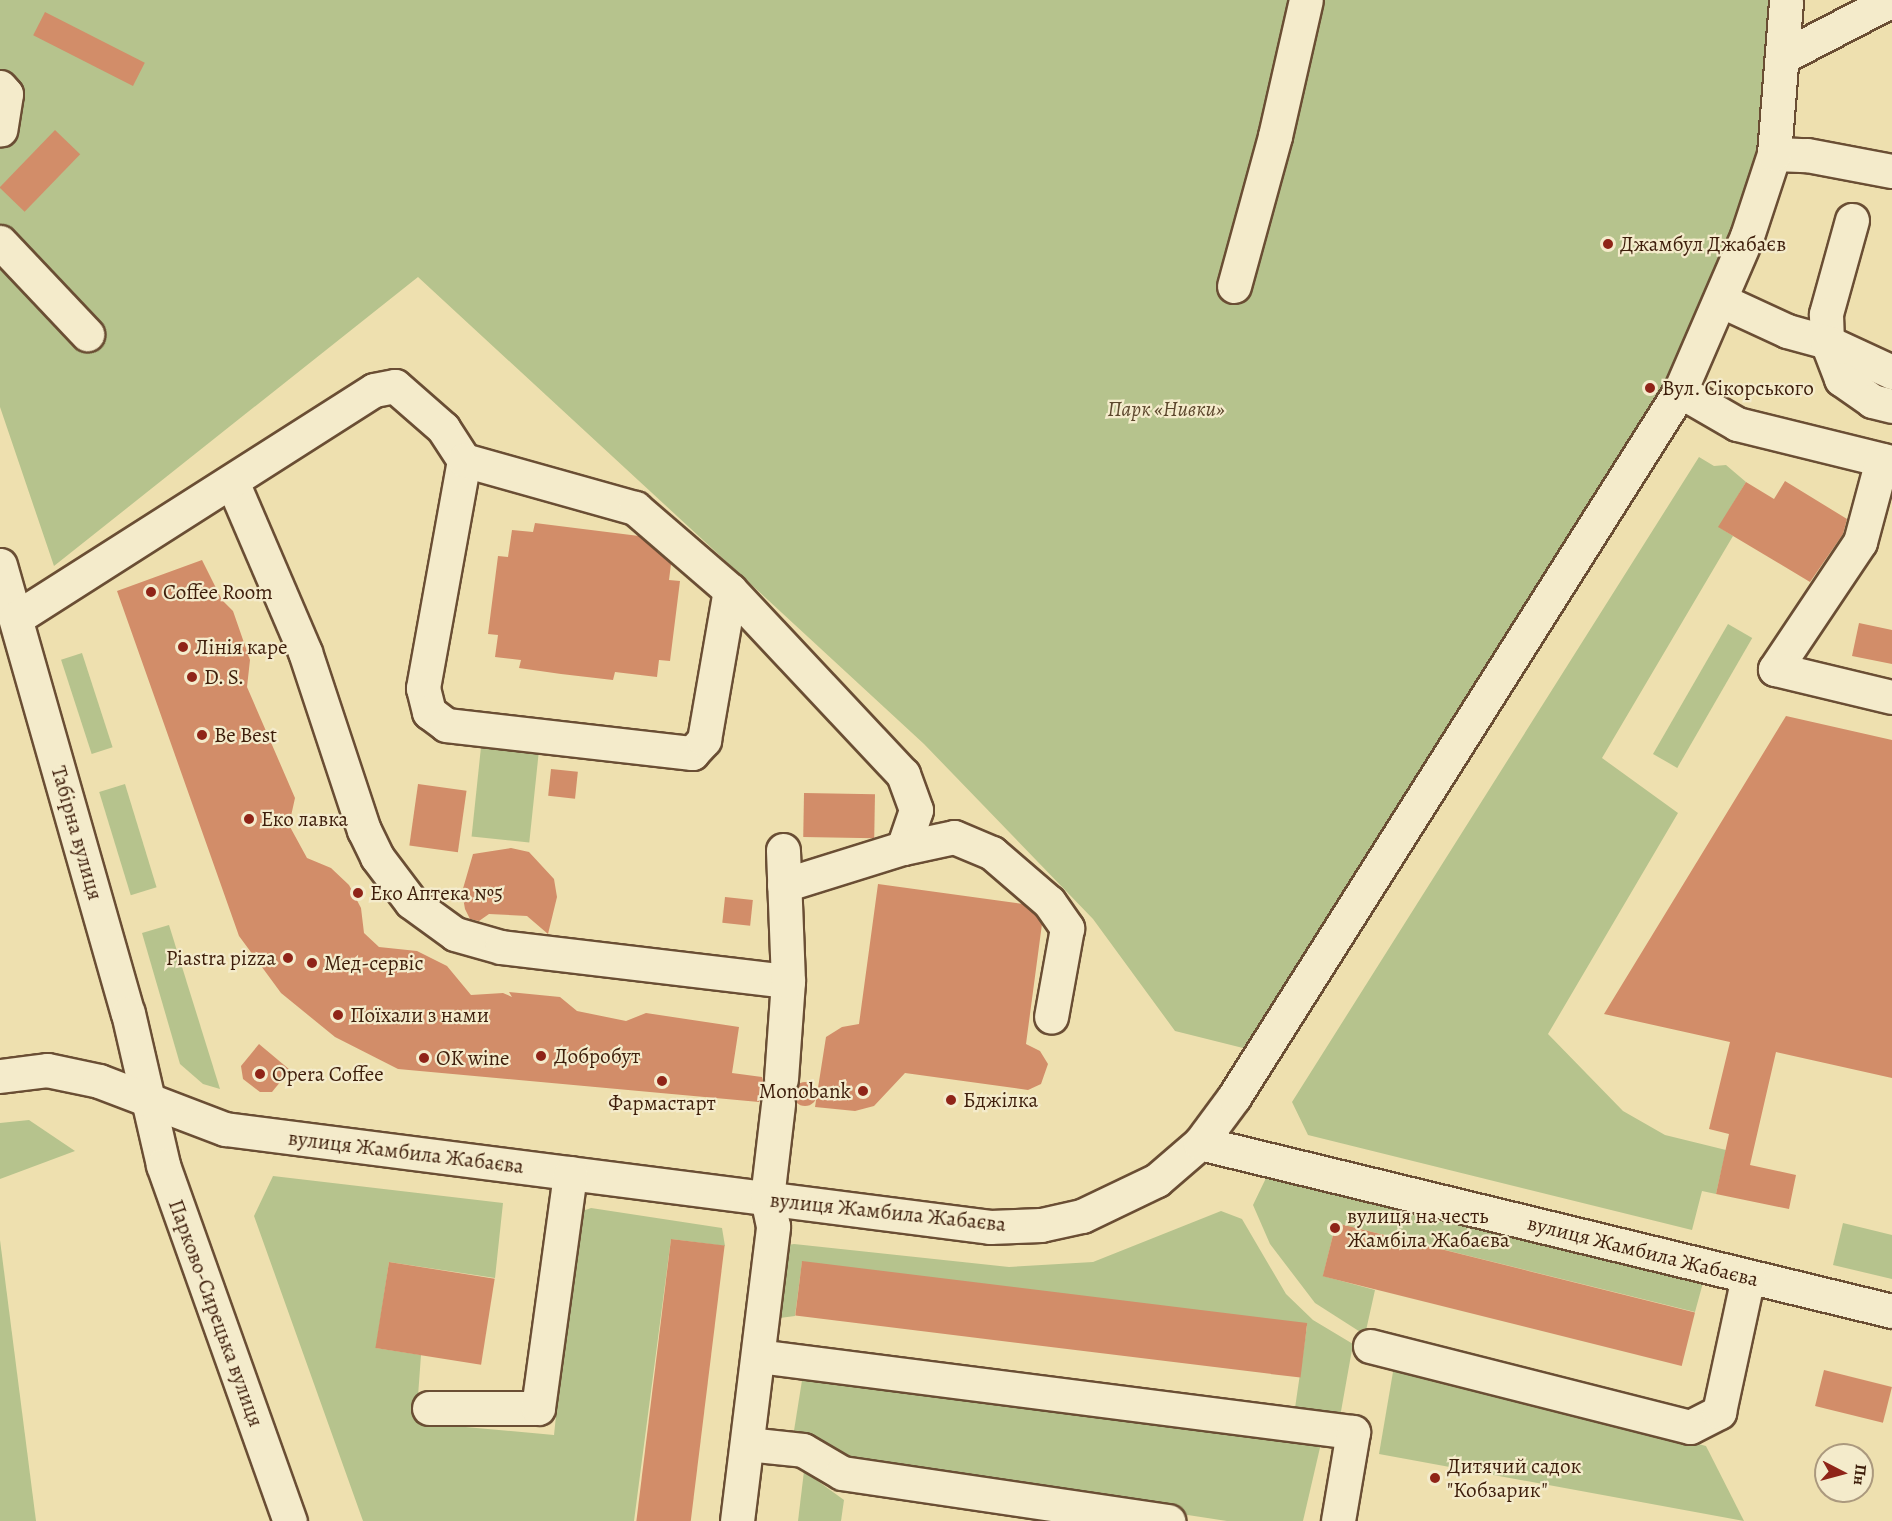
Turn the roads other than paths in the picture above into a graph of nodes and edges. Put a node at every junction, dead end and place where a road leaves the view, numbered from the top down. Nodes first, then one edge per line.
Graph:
1 (1306, 0) edge
2 (1786, 0) edge
3 (1892, 0) edge
4 (1784, 56) junction
5 (0, 87) edge
6 (0, 130) edge
7 (1774, 154) junction
8 (1892, 171) edge
9 (1852, 220) dead end
10 (0, 242) edge
11 (1234, 286) dead end
12 (1720, 300) junction
13 (87, 334) dead end
14 (1827, 342) junction
15 (1892, 372) edge
16 (1680, 391) junction
17 (1892, 406) edge
18 (464, 460) junction
19 (1887, 461) edge
20 (233, 484) junction
21 (0, 565) edge
22 (730, 590) junction
23 (16, 618) junction
24 (1892, 697) edge
25 (903, 848) junction
26 (783, 850) dead end
27 (784, 885) junction
28 (788, 981) junction
29 (1051, 1017) dead end
30 (0, 1076) edge
31 (148, 1103) junction
32 (1200, 1143) junction
33 (570, 1173) junction
34 (767, 1198) junction
35 (1748, 1277) junction
36 (1892, 1311) edge
37 (1370, 1346) dead end
38 (758, 1356) junction
39 (429, 1408) dead end
40 (747, 1444) junction
41 (290, 1521) edge
42 (737, 1521) edge
43 (1168, 1521) edge
44 (1338, 1521) edge

1 - 11 street
2 - 4 street
3 - 4 street
4 - 7 street
5 - 6 street
7 - 8 street
7 - 12 street
9 - 14 street
10 - 13 street
12 - 14 street
12 - 16 street
14 - 15 street
14 - 17 street
16 - 19 street
16 - 32 street
18 - 20 street
18 - 22 street
18 - 22 street
19 - 24 street
20 - 23 street
20 - 28 street
21 - 23 street, Табірна вулиця
22 - 25 street
23 - 31 street, Табірна вулиця
25 - 27 street
25 - 29 street
26 - 27 street
27 - 28 street
28 - 34 street
30 - 31 street, вулиця Жамбила Жабаєва
31 - 33 street, вулиця Жамбила Жабаєва
31 - 41 street, Парково-Сирецька вулиця
32 - 34 street, вулиця Жамбила Жабаєва
32 - 35 street, вулиця Жамбила Жабаєва
33 - 34 street, вулиця Жамбила Жабаєва
33 - 39 street
34 - 38 street
35 - 36 street, вулиця Жамбила Жабаєва
35 - 37 street
38 - 40 street
38 - 44 street
40 - 42 street
40 - 43 street

